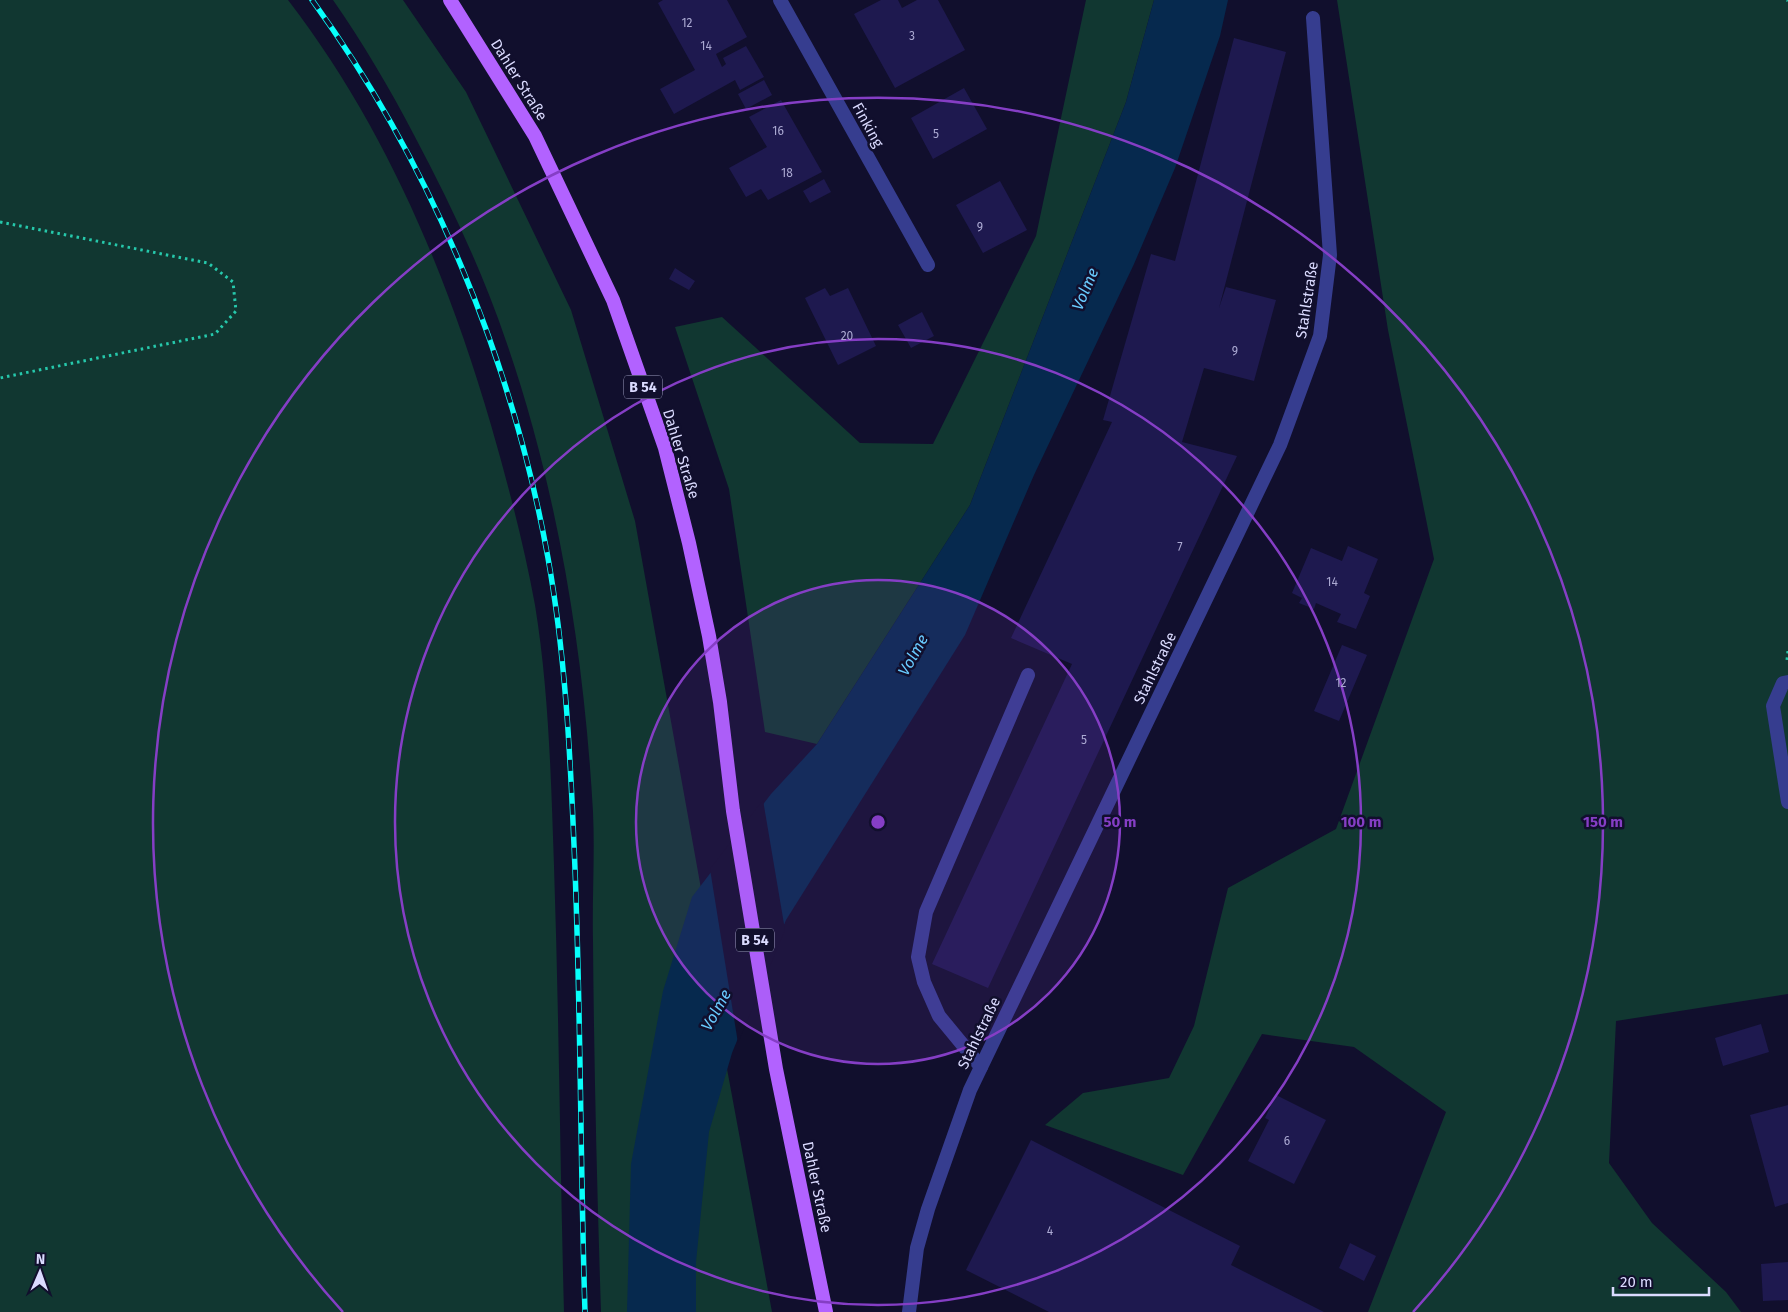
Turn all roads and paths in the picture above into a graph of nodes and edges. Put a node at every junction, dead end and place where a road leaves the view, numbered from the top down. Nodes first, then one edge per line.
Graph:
1 (450, 0) edge
2 (780, 0) edge
3 (1313, 18) dead end
4 (0, 222) edge
5 (928, 265) dead end
6 (0, 378) edge
7 (1028, 674) dead end
8 (1788, 682) edge
9 (1788, 802) edge
10 (982, 1066) junction
11 (826, 1312) edge
12 (909, 1312) edge

1 - 11 main road, Dahler Straße / B 54
2 - 5 street, Finking
3 - 10 street, Stahlstraße
4 - 6 path
7 - 10 street
8 - 9 street
10 - 12 street, Stahlstraße

